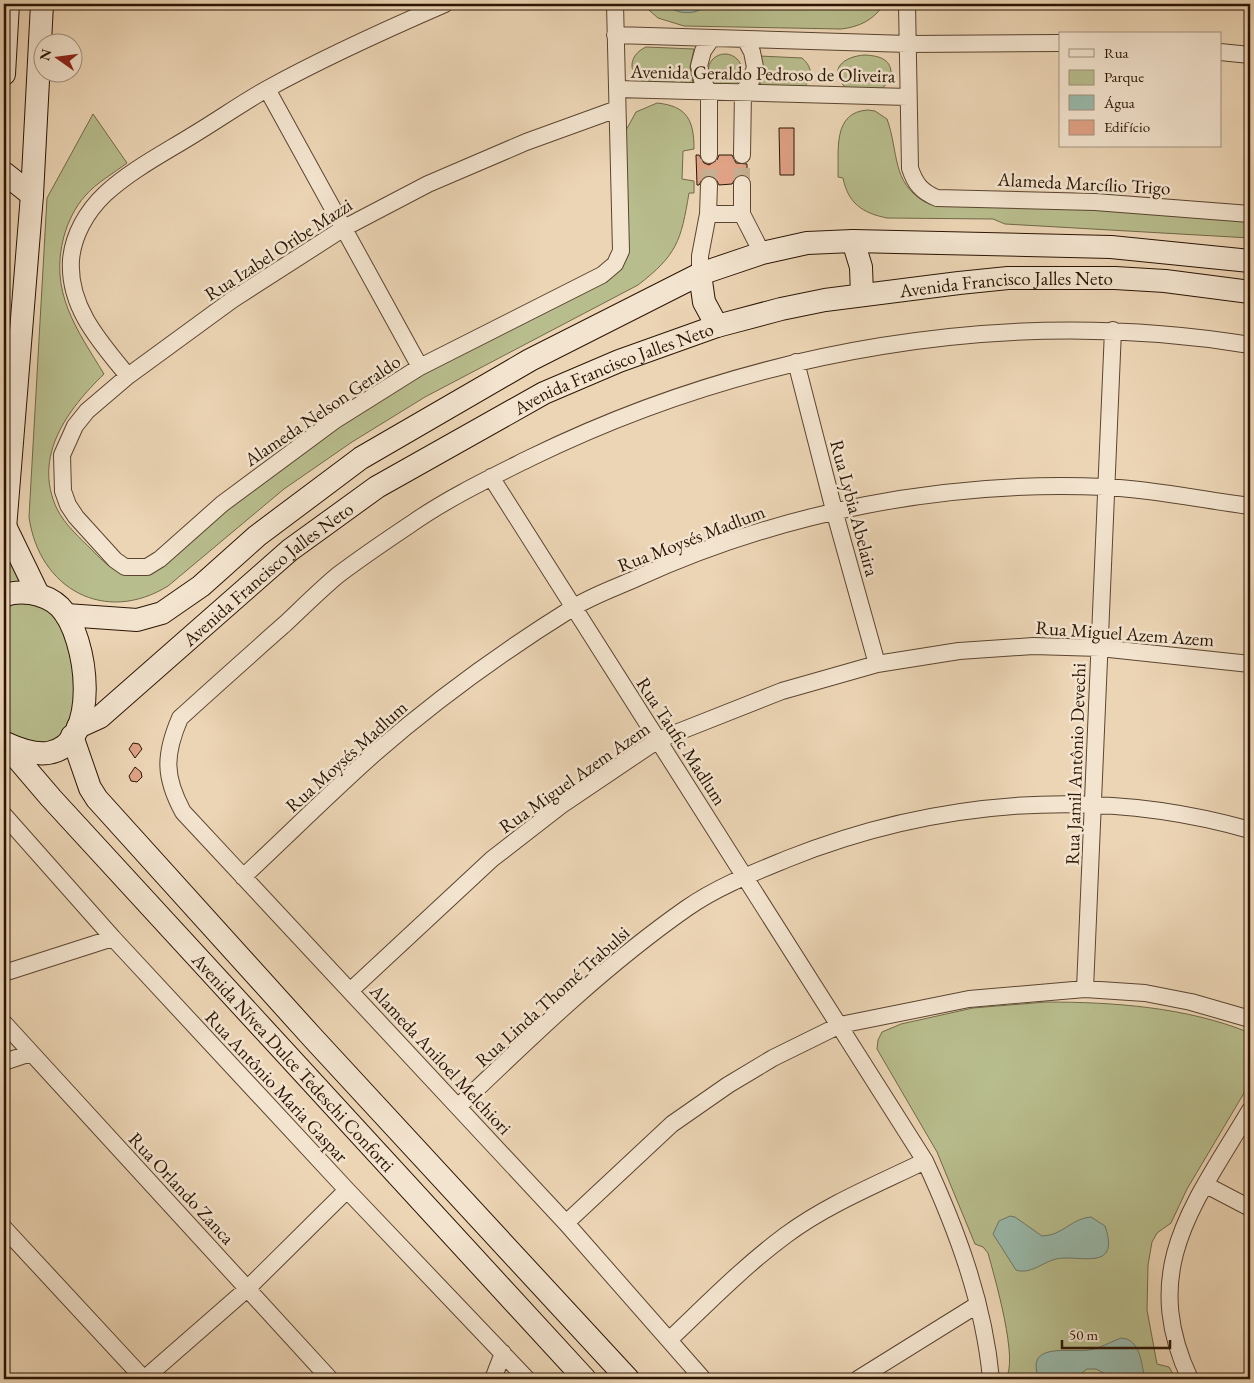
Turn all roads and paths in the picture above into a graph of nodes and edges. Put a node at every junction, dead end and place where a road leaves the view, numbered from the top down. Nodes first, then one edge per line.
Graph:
1 (8, 4) edge
2 (42, 4) edge
3 (445, 4) edge
4 (616, 4) edge
5 (907, 4) edge
6 (616, 35) junction
7 (712, 38) junction
8 (745, 39) junction
9 (1059, 43) edge
10 (908, 44) junction
11 (1222, 52) edge
12 (1250, 55) edge
13 (4, 74) edge
14 (267, 89) junction
15 (617, 89) junction
16 (710, 92) junction
17 (743, 92) junction
18 (908, 96) junction
19 (617, 109) junction
20 (709, 155) tunnel mouth
21 (742, 155) tunnel mouth
22 (4, 173) edge
23 (742, 184) tunnel mouth
24 (709, 185) tunnel mouth
25 (32, 195) junction
26 (708, 214) junction
27 (742, 214) junction
28 (1250, 214) edge
29 (344, 228) junction
30 (853, 241) junction
31 (762, 253) junction
32 (1250, 261) edge
33 (700, 274) junction
34 (1250, 292) edge
35 (862, 295) junction
36 (717, 326) junction
37 (1113, 330) junction
38 (1250, 345) edge
39 (796, 362) junction
40 (420, 367) junction
41 (128, 376) junction
42 (491, 477) junction
43 (1106, 487) junction
44 (1250, 506) edge
45 (834, 510) junction
46 (76, 517) joint
47 (5, 535) edge
48 (38, 594) junction
49 (4, 596) edge
50 (573, 607) junction
51 (66, 615) junction
52 (1100, 648) junction
53 (877, 664) junction
54 (1250, 664) edge
55 (75, 731) junction
56 (658, 740) junction
57 (4, 743) edge
58 (1093, 804) junction
59 (4, 815) edge
60 (1250, 830) edge
61 (745, 876) junction
62 (243, 877) junction
63 (113, 938) junction
64 (4, 973) edge
65 (1084, 989) junction
66 (350, 991) junction
67 (1250, 1019) edge
68 (4, 1023) edge
69 (840, 1025) junction
70 (31, 1053) junction
71 (4, 1062) edge
72 (458, 1107) junction
73 (1250, 1110) edge
74 (925, 1161) junction
75 (1206, 1185) junction
76 (347, 1190) junction
77 (1250, 1208) edge
78 (566, 1223) junction
79 (4, 1228) edge
80 (247, 1289) junction
81 (978, 1305) junction
82 (669, 1340) junction
83 (503, 1352) junction
84 (144, 1379) edge
85 (330, 1379) edge
86 (493, 1379) edge
87 (527, 1379) edge
88 (585, 1379) edge
89 (628, 1379) edge
90 (704, 1379) edge
91 (858, 1379) edge
92 (991, 1379) edge
93 (1190, 1379) edge

1 - 13 street
2 - 25 street
3 - 14 street
4 - 6 street
5 - 10 street
6 - 7 street, Avenida Geraldo Pedroso de Oliveira
6 - 15 street
7 - 8 street, Avenida Geraldo Pedroso de Oliveira
7 - 16 street
8 - 10 street, Avenida Geraldo Pedroso de Oliveira
8 - 17 street
9 - 10 street, Avenida Geraldo Pedroso de Oliveira
10 - 18 street
11 - 12 street
14 - 29 street
14 - 41 street
15 - 16 street, Avenida Geraldo Pedroso de Oliveira
15 - 19 street
16 - 17 street, Avenida Geraldo Pedroso de Oliveira
16 - 20 street
17 - 18 street, Avenida Geraldo Pedroso de Oliveira
17 - 21 street
18 - 28 street, Alameda Marcílio Trigo
19 - 29 street, Rua Izabel Oribe Mazzi
19 - 40 street, Alameda Nelson Geraldo
22 - 25 street
23 - 27 street
24 - 26 street
25 - 47 street
26 - 27 street
26 - 33 street
27 - 31 street
29 - 40 street
29 - 41 street, Rua Izabel Oribe Mazzi
30 - 31 street, Avenida Francisco Jalles Neto
30 - 32 street, Avenida Francisco Jalles Neto
30 - 35 street
31 - 33 street, Avenida Francisco Jalles Neto
33 - 36 street
33 - 51 street, Avenida Francisco Jalles Neto
34 - 35 street, Avenida Francisco Jalles Neto
35 - 36 street, Avenida Francisco Jalles Neto
36 - 55 street, Avenida Francisco Jalles Neto
37 - 38 street, Alameda Aniloel Melchiori
37 - 39 street, Alameda Aniloel Melchiori
37 - 43 street, Rua Jamil Antônio Devechi
39 - 42 street, Alameda Aniloel Melchiori
39 - 45 street, Rua Lybia Abelaira
40 - 46 street, Alameda Nelson Geraldo
41 - 46 street, Rua Izabel Oribe Mazzi
42 - 50 street, Rua Taufic Madlum
42 - 62 street, Alameda Aniloel Melchiori
43 - 44 street, Rua Moysés Madlum
43 - 45 street, Rua Moysés Madlum
43 - 52 street, Rua Jamil Antônio Devechi
45 - 50 street, Rua Moysés Madlum
45 - 53 street, Rua Lybia Abelaira
47 - 48 street
48 - 49 street
48 - 51 street
50 - 56 street, Rua Taufic Madlum
50 - 62 street, Rua Moysés Madlum
51 - 55 street
52 - 53 street, Rua Miguel Azem Azem
52 - 54 street, Rua Miguel Azem Azem
52 - 58 street, Rua Jamil Antônio Devechi
53 - 56 street, Rua Miguel Azem Azem
55 - 57 street, Avenida Francisco Jalles Neto
55 - 89 street, Avenida Nívea Dulce Tedeschi Conforti
56 - 61 street, Rua Taufic Madlum
56 - 66 street, Rua Miguel Azem Azem
57 - 88 street, Avenida Nívea Dulce Tedeschi Conforti
58 - 60 street, Rua Linda Thomé Trabulsi
58 - 61 street, Rua Linda Thomé Trabulsi
58 - 65 street, Rua Jamil Antônio Devechi
59 - 63 street, Rua Antônio Maria Gaspar
61 - 69 street, Rua Taufic Madlum
61 - 72 street, Rua Linda Thomé Trabulsi
62 - 66 street, Alameda Aniloel Melchiori
63 - 64 street
63 - 76 street, Rua Antônio Maria Gaspar
65 - 67 street
65 - 69 street
66 - 72 street, Alameda Aniloel Melchiori
68 - 70 street, Rua Orlando Zanca
69 - 74 street, Rua Taufic Madlum
69 - 78 street
70 - 71 street
70 - 80 street, Rua Orlando Zanca
72 - 78 street, Alameda Aniloel Melchiori
73 - 75 street
74 - 81 street, Rua Taufic Madlum
74 - 82 street
75 - 77 street
75 - 93 street
76 - 80 street
76 - 83 street, Rua Antônio Maria Gaspar
78 - 82 street, Alameda Aniloel Melchiori
79 - 84 street
80 - 84 street
80 - 85 street, Rua Orlando Zanca
81 - 91 street
81 - 92 street, Rua Taufic Madlum
82 - 90 street, Alameda Aniloel Melchiori
83 - 86 street
83 - 87 street, Rua Antônio Maria Gaspar

